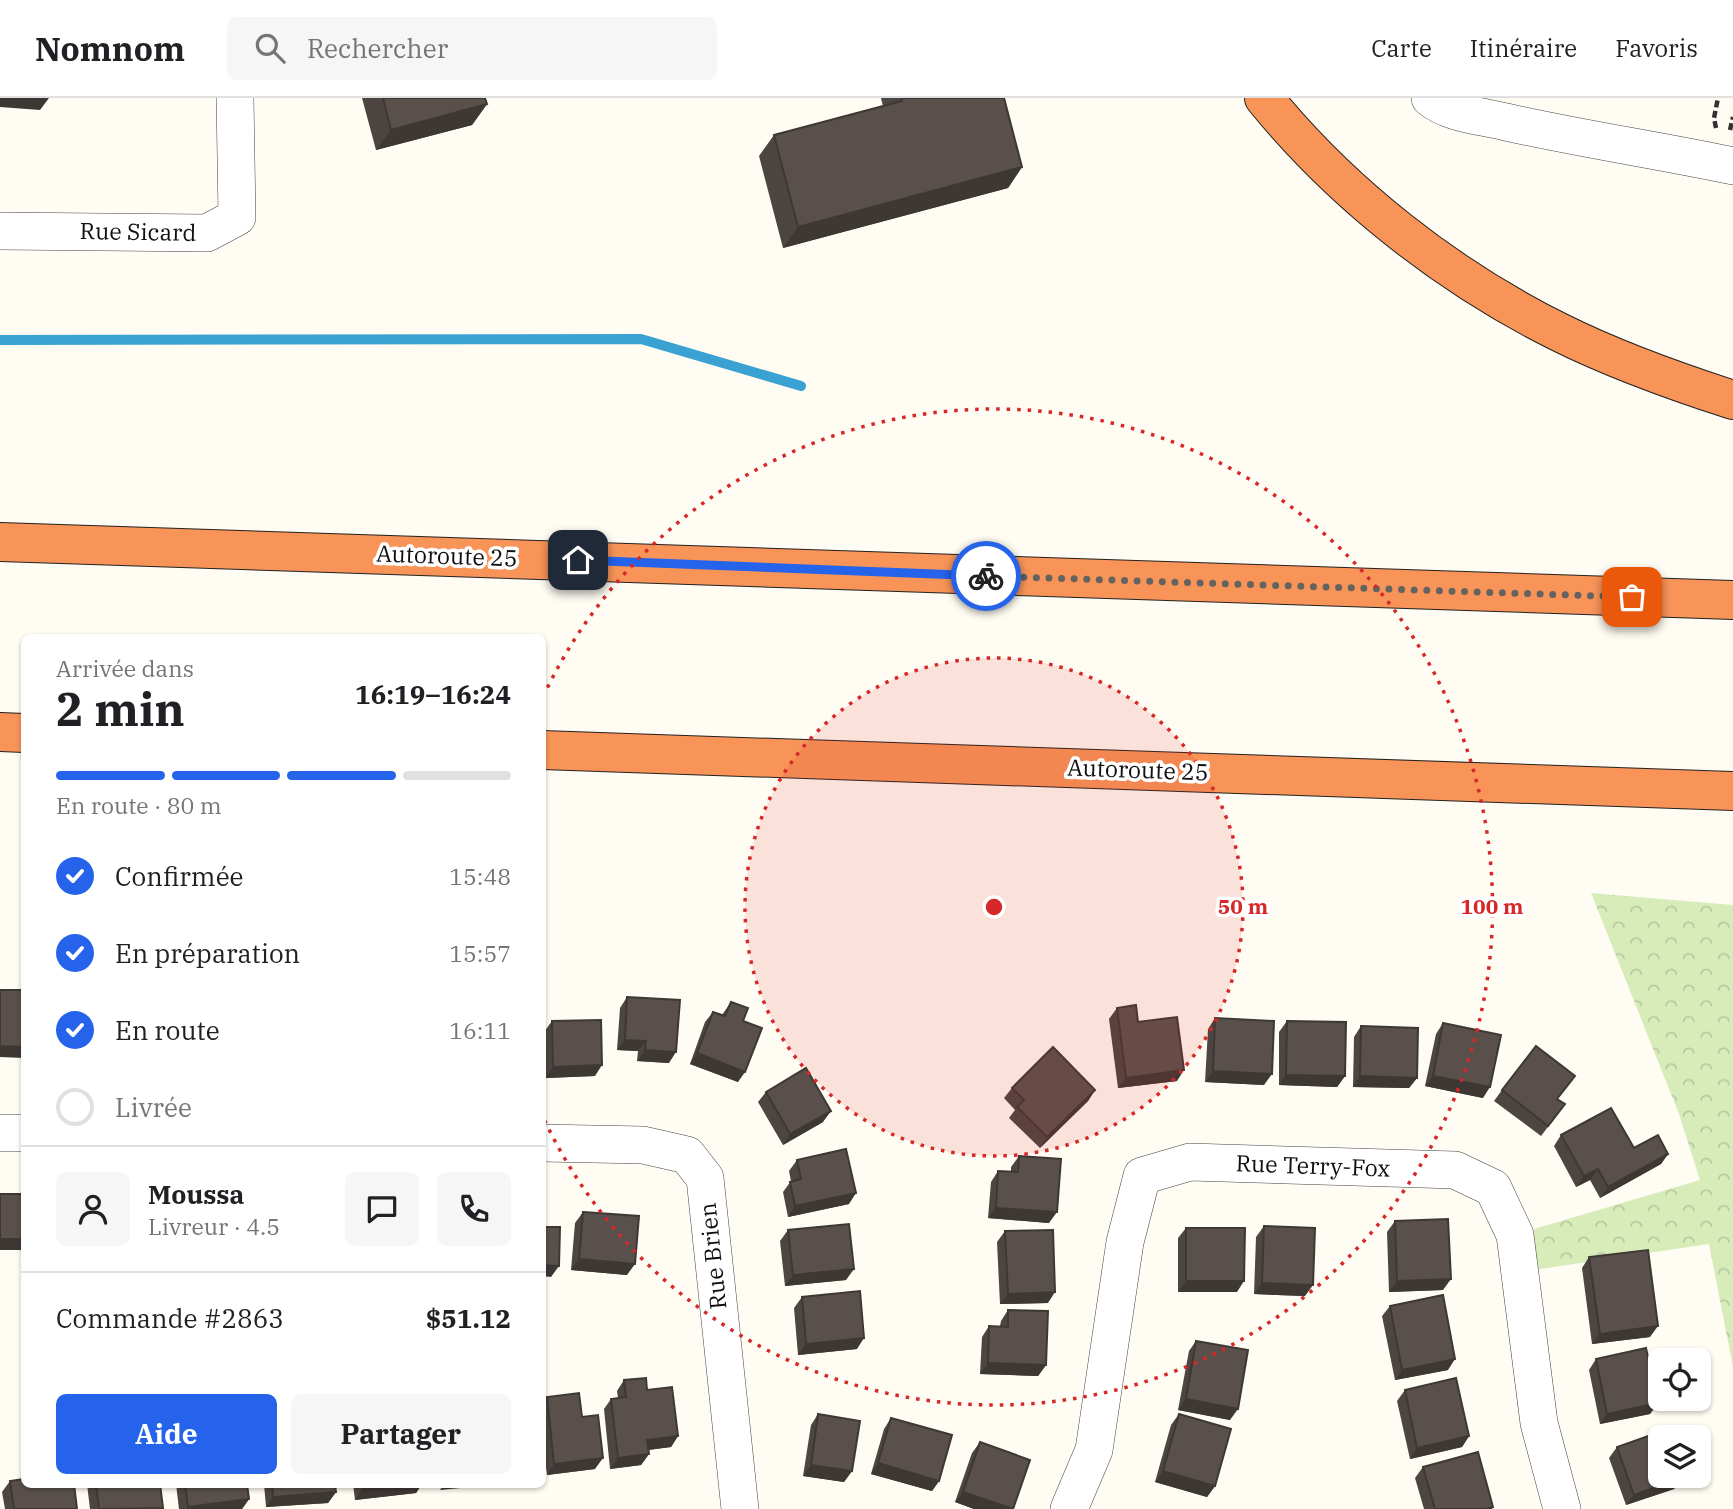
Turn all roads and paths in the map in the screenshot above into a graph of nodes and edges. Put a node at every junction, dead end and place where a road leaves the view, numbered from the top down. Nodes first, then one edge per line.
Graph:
1 (235, 98) edge
2 (1264, 98) edge
3 (1430, 98) edge
4 (1718, 98) edge
5 (1714, 118) dead end
6 (1733, 166) edge
7 (0, 231) edge
8 (1733, 400) edge
9 (0, 541) edge
10 (1733, 600) edge
11 (0, 732) edge
12 (21, 733) edge
13 (546, 750) edge
14 (1733, 791) edge
15 (0, 1133) edge
16 (21, 1133) edge
17 (546, 1143) edge
18 (740, 1509) edge
19 (1069, 1509) edge
20 (1562, 1509) edge

1 - 7 street, Rue Sicard
2 - 8 highway
3 - 6 street
4 - 5 path
9 - 10 highway, Autoroute 25
11 - 12 highway
13 - 14 highway, Autoroute 25
15 - 16 street
17 - 18 street, Rue Brien
19 - 20 street, Rue Terry-Fox

